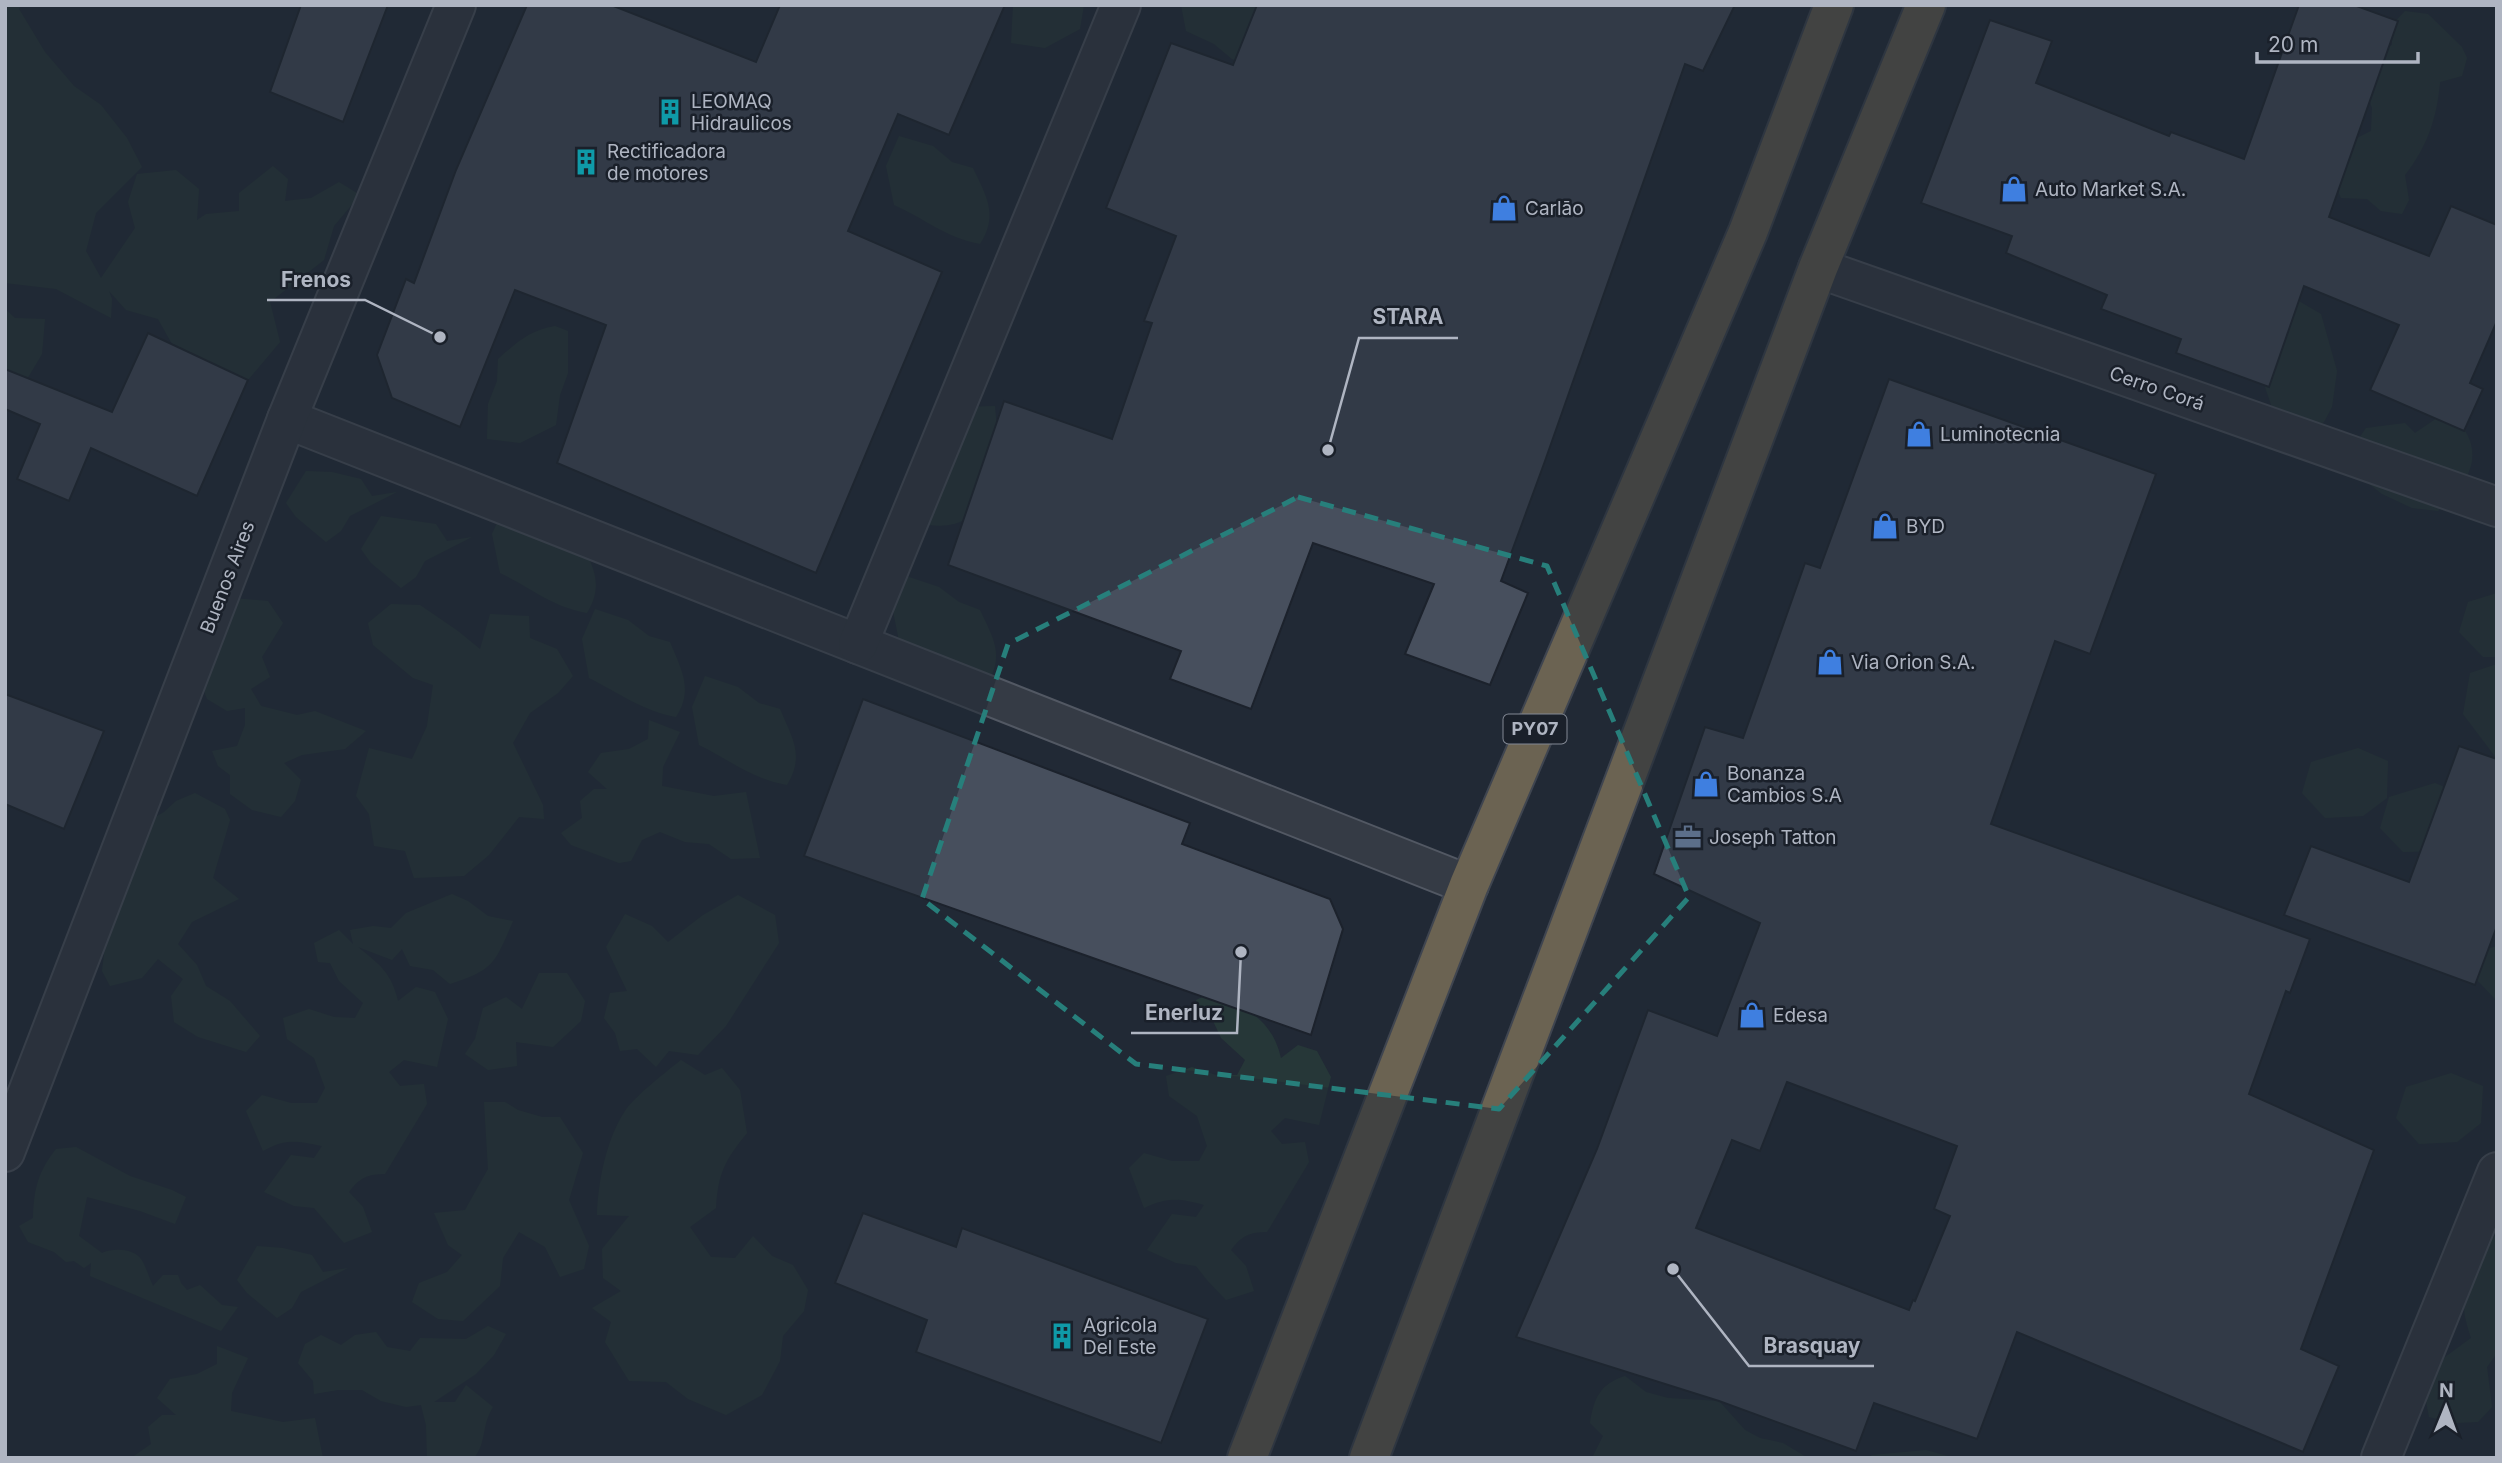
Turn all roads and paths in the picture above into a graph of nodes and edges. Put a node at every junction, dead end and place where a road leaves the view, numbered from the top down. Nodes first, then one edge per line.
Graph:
1 (456, 5) edge
2 (1121, 5) edge
3 (1834, 5) edge
4 (1926, 5) edge
5 (1818, 268) junction
6 (288, 419) junction
7 (2497, 507) edge
8 (858, 644) junction
9 (1469, 885) junction
10 (5, 1152) edge
11 (2497, 1172) edge
12 (1247, 1458) edge
13 (1369, 1458) edge
14 (2381, 1458) edge

1 - 6 street, Buenos Aires
2 - 8 street
3 - 9 highway, PY07
4 - 5 highway
5 - 7 street, Cerro Corá
5 - 13 highway
6 - 8 street
6 - 10 street, Buenos Aires
8 - 9 street
9 - 12 highway, PY07
11 - 14 street

